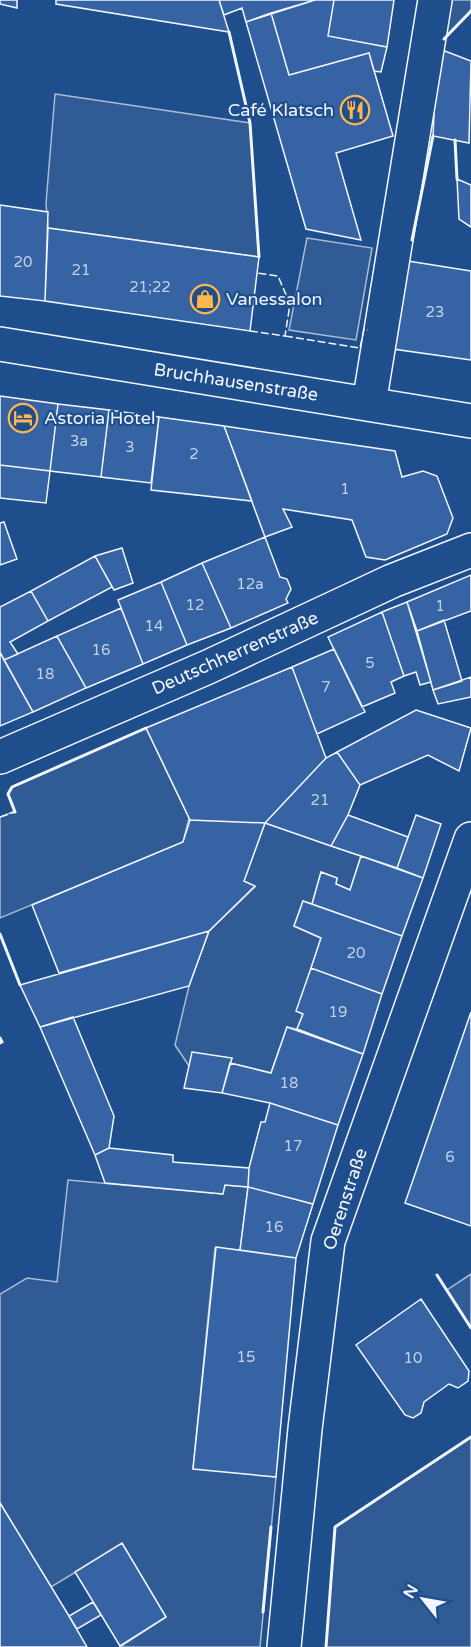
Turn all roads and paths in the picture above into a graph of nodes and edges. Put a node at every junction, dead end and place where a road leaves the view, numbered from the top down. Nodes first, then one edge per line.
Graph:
1 (435, 0) edge
2 (0, 344) edge
3 (369, 404) junction
4 (471, 421) edge
5 (471, 550) edge
6 (0, 757) edge
7 (471, 839) edge
8 (284, 1647) edge

1 - 3 street
2 - 3 street, Bruchhausenstraße
3 - 4 street, Bruchhausenstraße
5 - 6 street, Deutschherrenstraße
7 - 8 street, Oerenstraße

